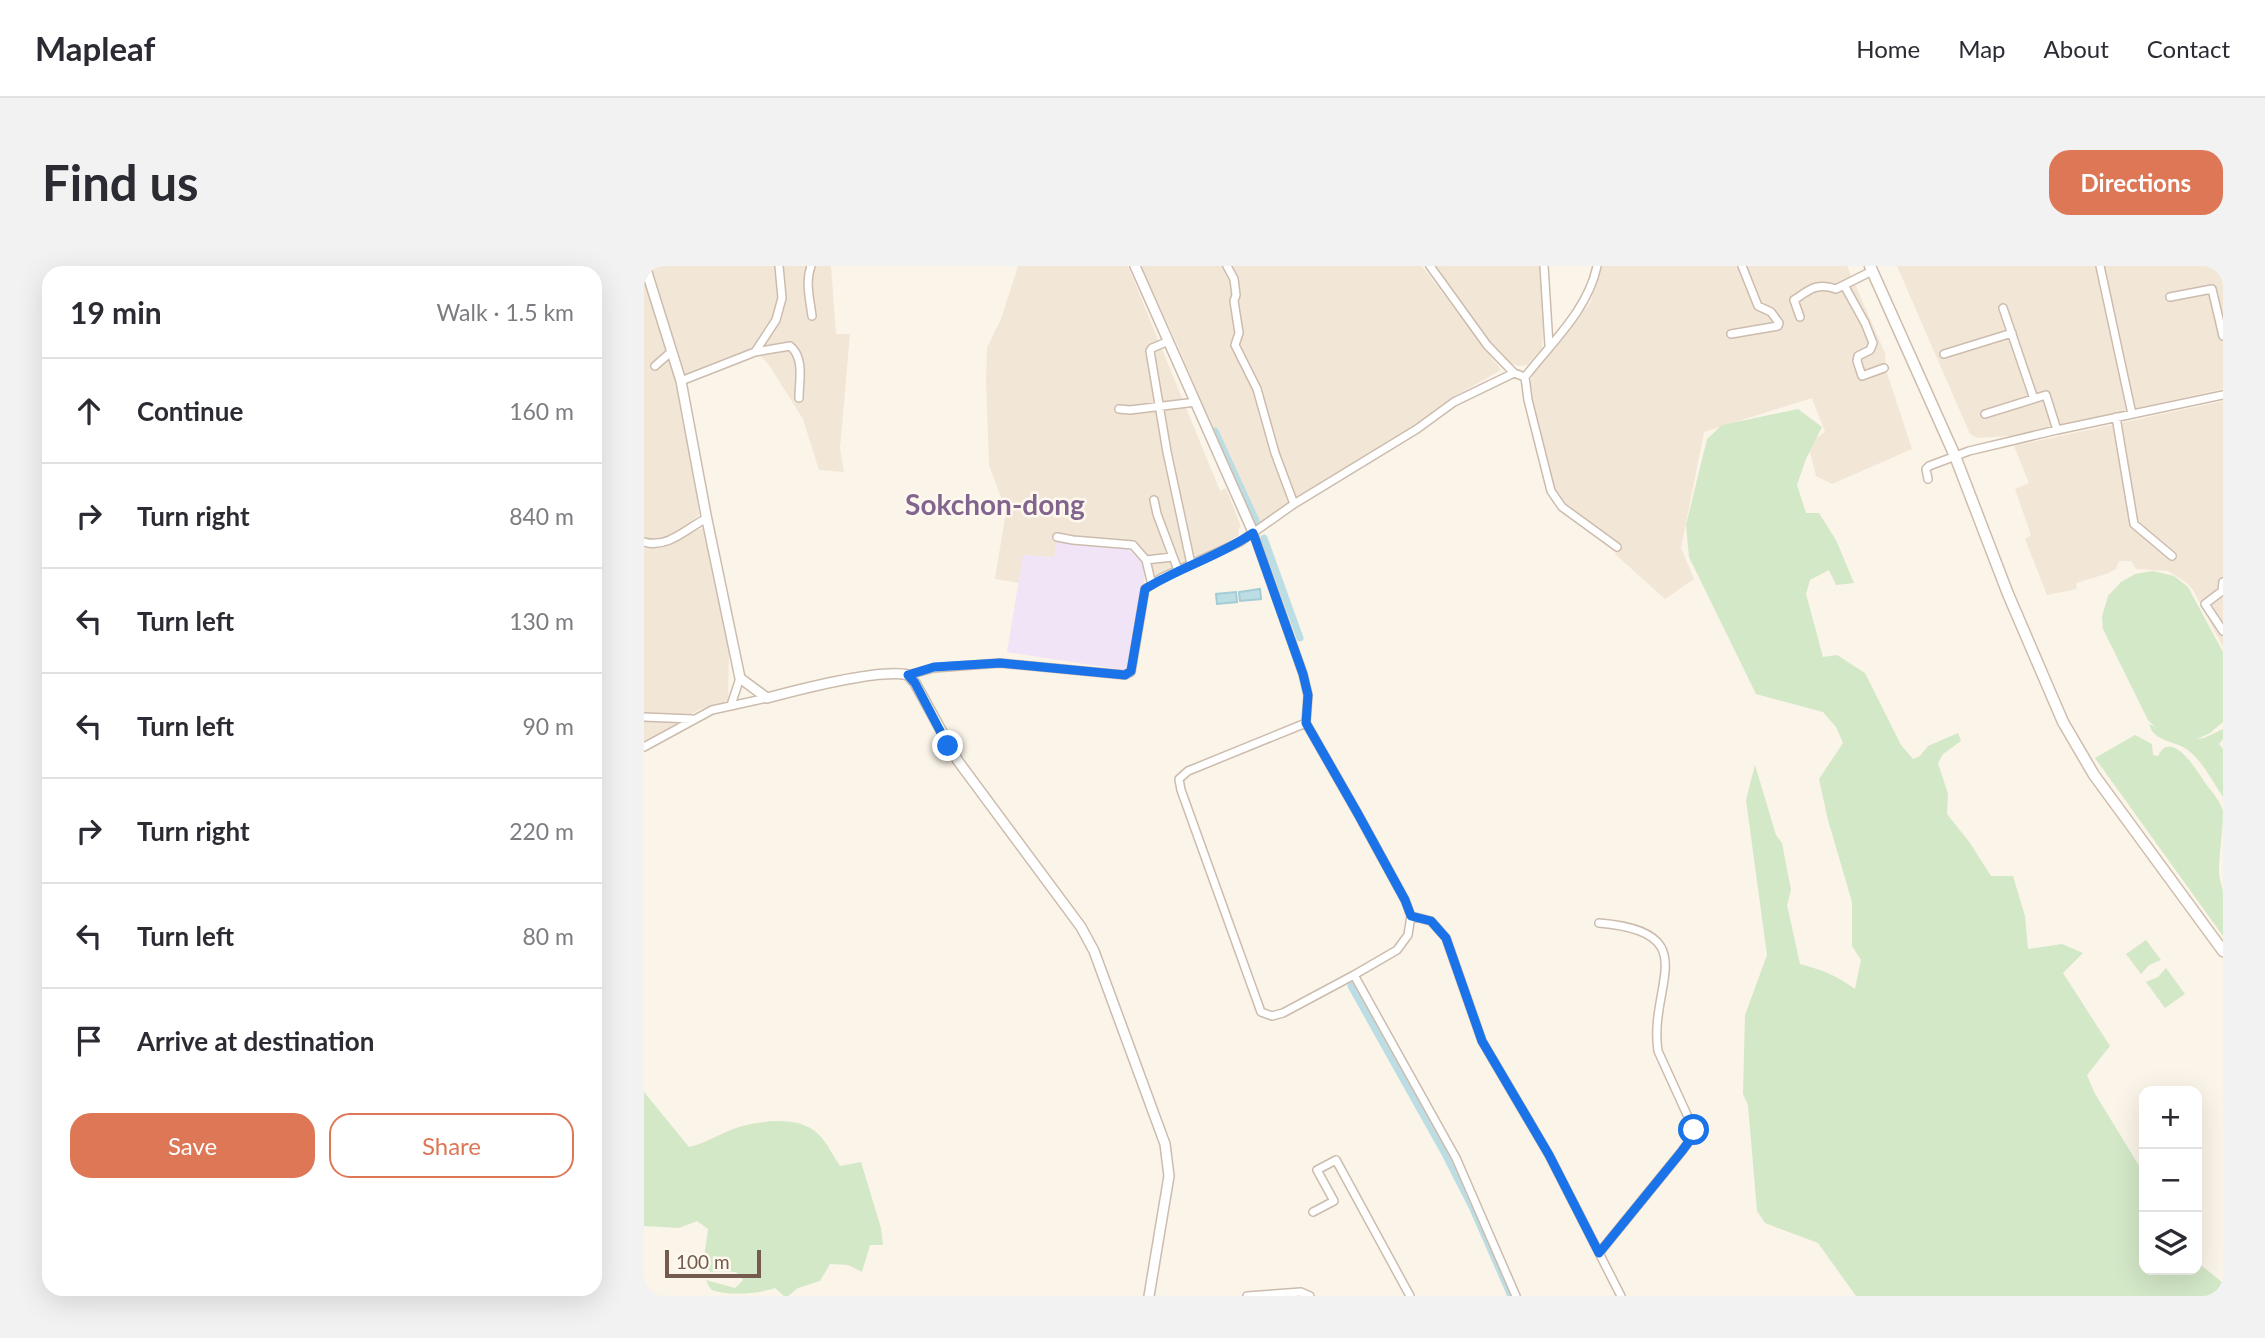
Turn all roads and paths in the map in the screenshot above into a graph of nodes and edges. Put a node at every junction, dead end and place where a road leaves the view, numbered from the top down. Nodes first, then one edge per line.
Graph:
1 (779, 266) edge
2 (811, 266) edge
3 (1135, 266) edge
4 (1227, 266) edge
5 (1430, 266) edge
6 (1544, 266) edge
7 (1597, 266) edge
8 (1742, 266) edge
9 (2100, 266) edge
10 (646, 267) edge
11 (1871, 268) edge
12 (1844, 285) junction
13 (2170, 297) dead end
14 (2003, 308) dead end
15 (812, 316) dead end
16 (1800, 317) dead end
17 (2012, 333) junction
18 (1731, 334) dead end
19 (2223, 336) edge
20 (1169, 341) junction
21 (1549, 346) junction
22 (672, 351) junction
23 (755, 352) junction
24 (1944, 354) dead end
25 (655, 366) dead end
26 (1884, 368) dead end
27 (1514, 373) junction
28 (1525, 377) junction
29 (681, 381) junction
30 (2223, 395) edge
31 (799, 398) dead end
32 (2034, 399) junction
33 (1196, 402) junction
34 (1159, 407) junction
35 (1119, 409) dead end
36 (1985, 414) dead end
37 (2132, 414) junction
38 (2116, 417) junction
39 (2057, 430) junction
40 (1955, 456) junction
41 (1928, 479) dead end
42 (1154, 500) dead end
43 (1294, 504) junction
44 (707, 518) junction
45 (1253, 533) junction
46 (1056, 537) dead end
47 (644, 542) edge
48 (1617, 547) dead end
49 (2172, 556) dead end
50 (1172, 557) junction
51 (1146, 560) junction
52 (1191, 564) junction
53 (1178, 570) junction
54 (2223, 582) edge
55 (1152, 585) junction
56 (2223, 631) edge
57 (908, 675) junction
58 (740, 678) junction
59 (767, 698) junction
60 (731, 705) junction
61 (644, 717) edge
62 (693, 719) junction
63 (1306, 723) junction
64 (644, 747) edge
65 (1411, 916) junction
66 (1599, 923) dead end
67 (2223, 951) edge
68 (1354, 975) junction
69 (1313, 1212) dead end
70 (1599, 1253) junction
71 (1149, 1296) edge
72 (1247, 1296) edge
73 (1310, 1296) edge
74 (1410, 1296) edge
75 (1517, 1296) edge
76 (1621, 1296) edge

1 - 23 street
2 - 15 street
3 - 20 street
4 - 43 street
5 - 27 street
6 - 21 street
7 - 21 street
8 - 18 street
9 - 37 street
10 - 22 street
11 - 12 street
11 - 40 main road
12 - 16 street
12 - 26 street
13 - 19 street
14 - 17 street
17 - 24 street
17 - 32 street
20 - 33 street
20 - 34 street
21 - 28 street
22 - 25 street
22 - 29 street
23 - 29 street
23 - 31 street
27 - 28 street
27 - 43 street
28 - 48 street
29 - 44 street
30 - 37 street
32 - 36 street
32 - 39 street
33 - 34 street
33 - 45 street
34 - 35 street
34 - 52 street
37 - 38 street
38 - 39 street
38 - 49 street
39 - 40 street
40 - 41 street
40 - 67 main road
42 - 50 street
43 - 45 street
44 - 47 street
44 - 58 street
45 - 52 street
45 - 63 street
46 - 51 street
50 - 51 street
50 - 53 street
51 - 55 street
52 - 53 street
53 - 55 street
54 - 56 street
55 - 57 street
57 - 59 street
57 - 71 street
58 - 59 street
58 - 60 street
59 - 60 street
60 - 62 street
61 - 62 street
62 - 64 street
63 - 65 street
63 - 68 street
65 - 68 street
65 - 70 street
66 - 70 street
68 - 75 street
69 - 74 street
70 - 76 street
72 - 73 street

